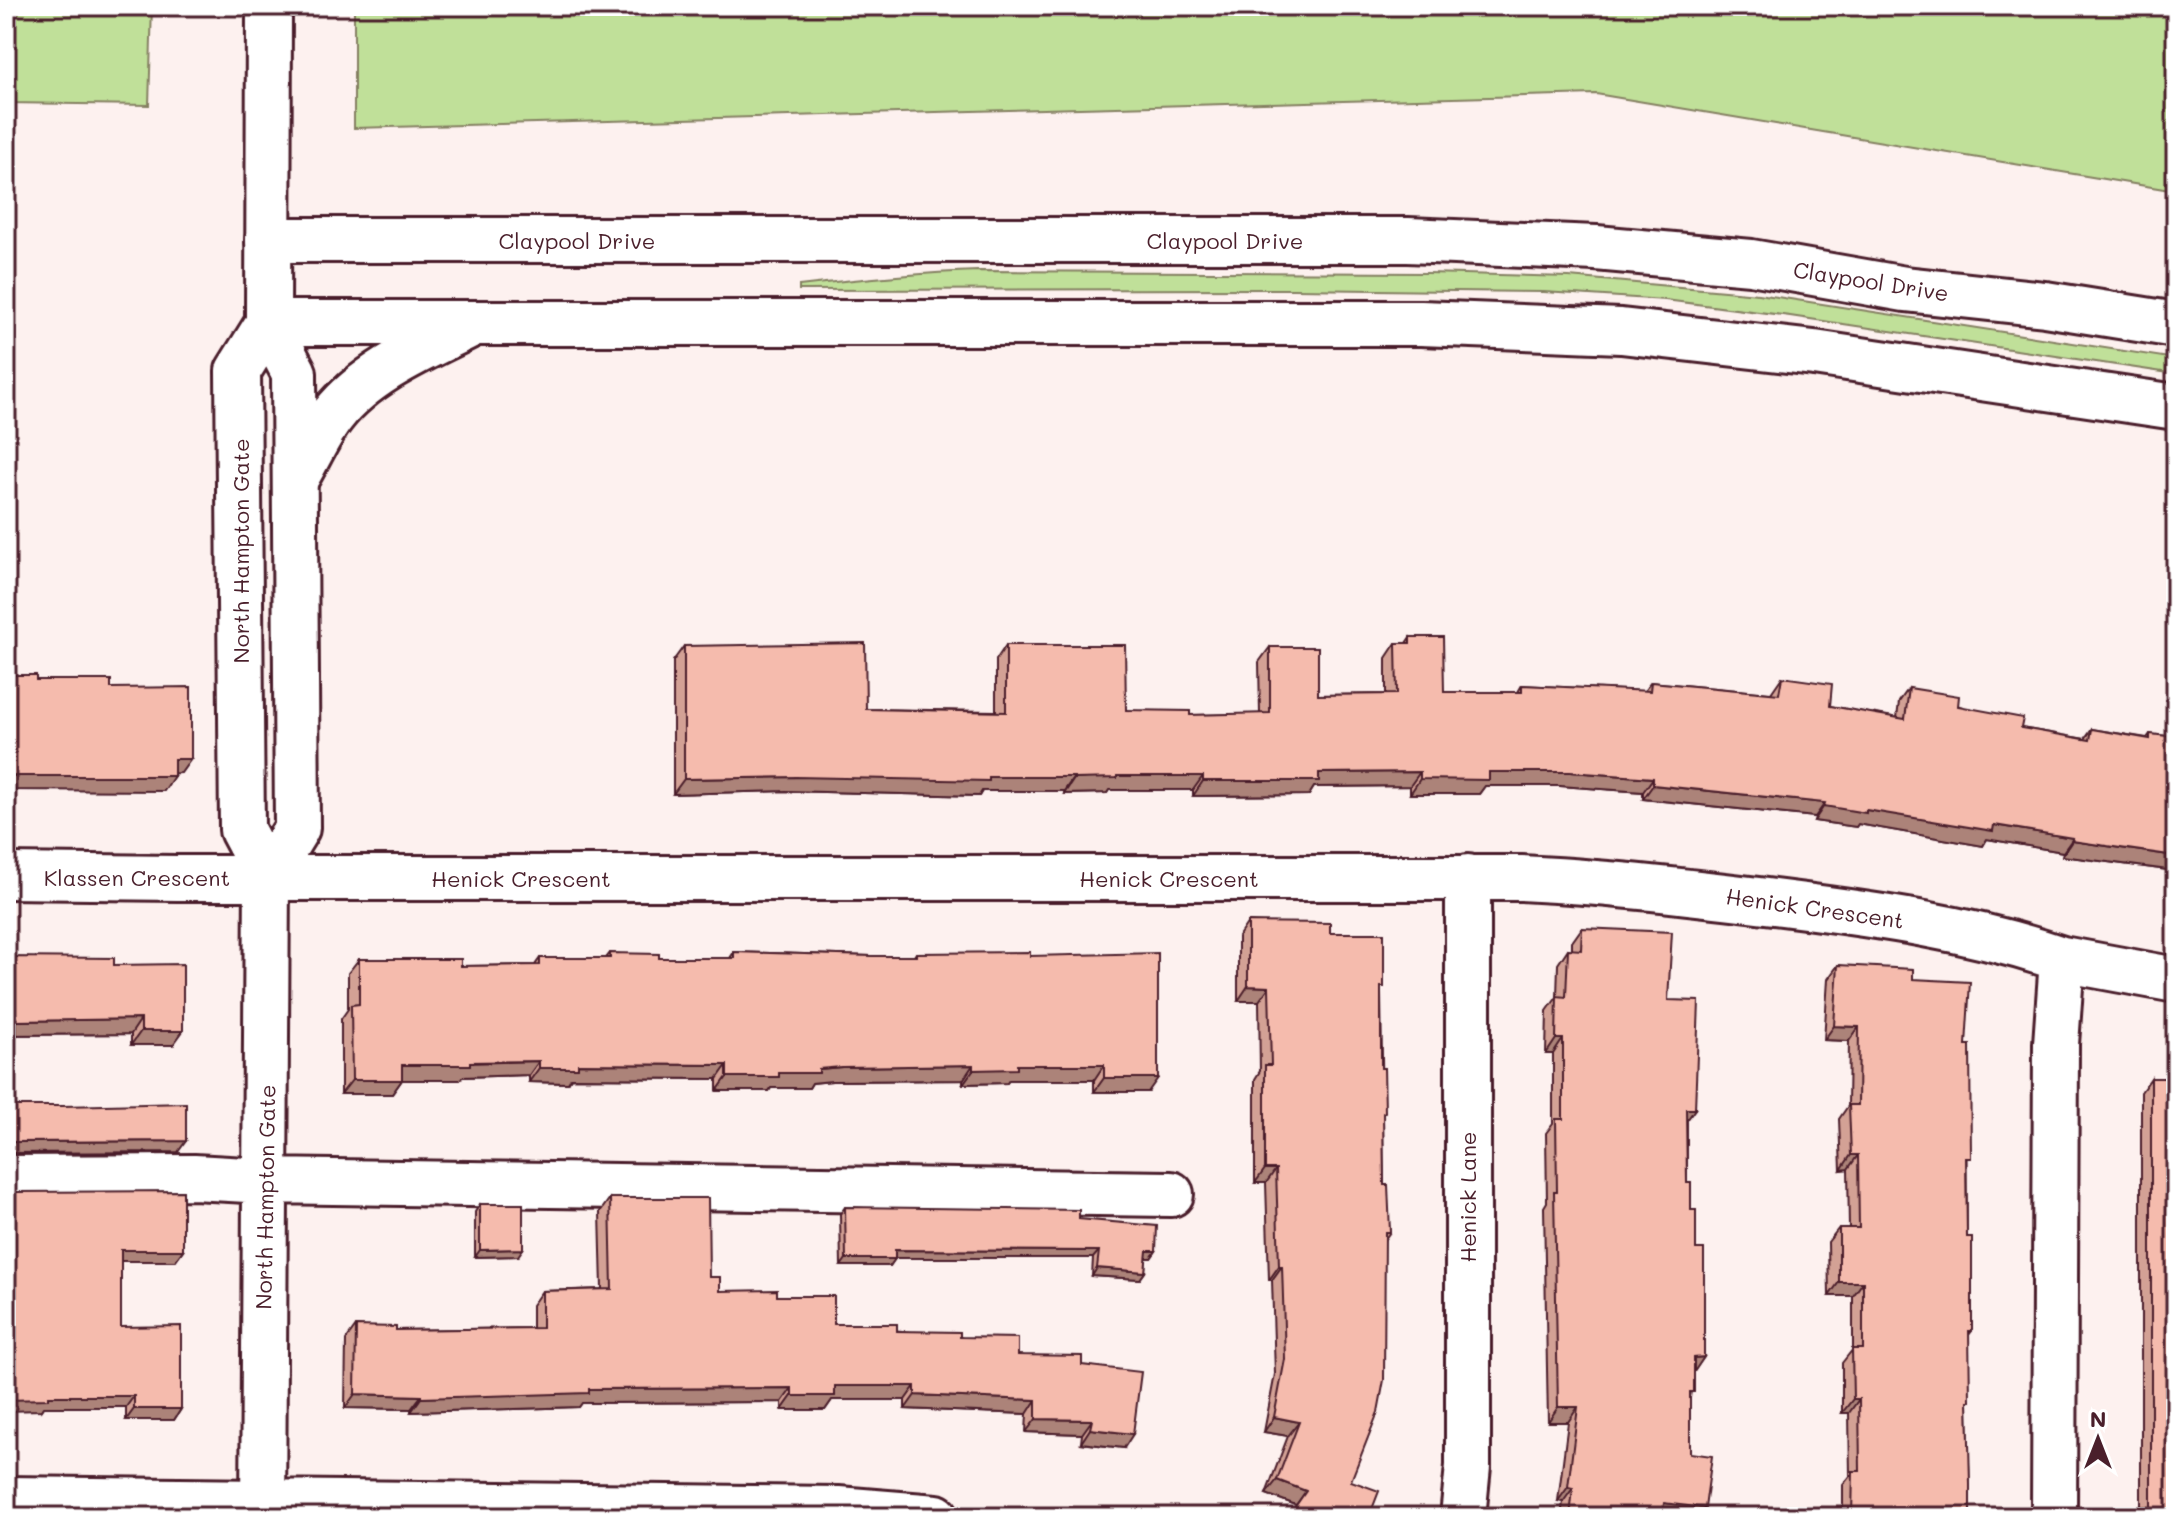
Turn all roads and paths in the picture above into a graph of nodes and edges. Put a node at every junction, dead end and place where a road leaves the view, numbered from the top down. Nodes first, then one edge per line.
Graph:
1 (269, 6) edge
2 (268, 240) junction
3 (478, 321) junction
4 (268, 323) junction
5 (2176, 325) edge
6 (2176, 407) edge
7 (295, 480) junction
8 (6, 876) edge
9 (267, 877) junction
10 (1468, 877) junction
11 (2062, 959) junction
12 (2176, 980) edge
13 (6, 1178) edge
14 (266, 1181) junction
15 (1171, 1194) dead end
16 (6, 1499) edge
17 (263, 1508) edge
18 (936, 1517) edge
19 (1463, 1517) edge
20 (2054, 1517) edge

1 - 2 street
2 - 4 street
2 - 5 street, Claypool Drive
3 - 4 street
3 - 6 street
3 - 7 street
4 - 7 street
4 - 9 street, North Hampton Gate
7 - 9 street
8 - 9 street, Klassen Crescent
9 - 10 street, Henick Crescent
9 - 14 street, North Hampton Gate
10 - 11 street, Henick Crescent
10 - 19 street, Henick Lane
11 - 12 street, Henick Crescent
11 - 20 street
13 - 14 street
14 - 15 street
14 - 17 street, North Hampton Gate
16 - 17 street
17 - 18 street

